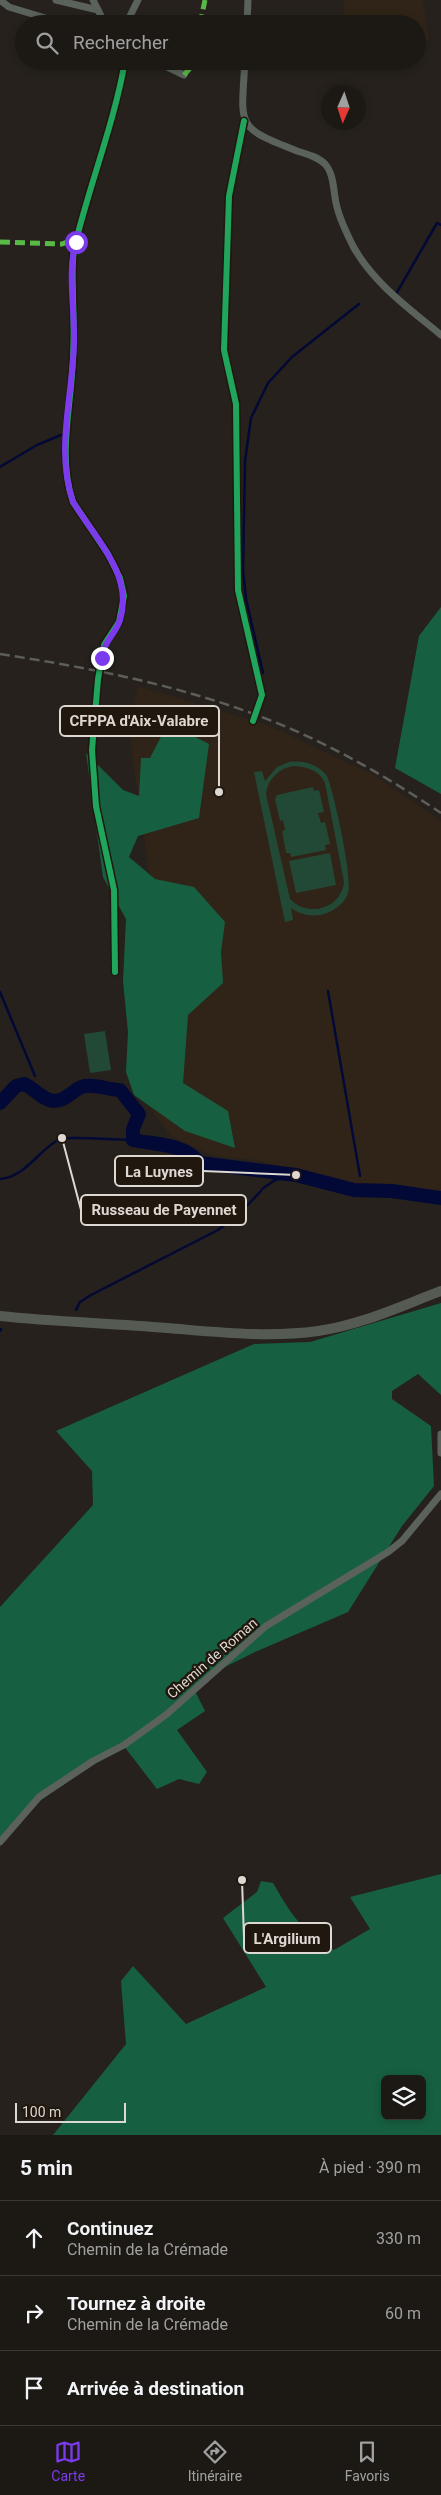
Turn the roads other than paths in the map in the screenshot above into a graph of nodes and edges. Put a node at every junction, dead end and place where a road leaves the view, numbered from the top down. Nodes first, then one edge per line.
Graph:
1 (0, 0) edge
2 (56, 0) edge
3 (94, 0) edge
4 (138, 0) edge
5 (248, 0) edge
6 (98, 10) junction
7 (35, 15) edge
8 (100, 15) edge
9 (130, 15) edge
10 (247, 15) edge
11 (122, 70) edge
12 (174, 70) edge
13 (245, 70) edge
14 (184, 75) dead end
15 (244, 121) junction
16 (441, 335) edge
17 (253, 721) dead end
18 (115, 972) dead end
19 (441, 1291) edge
20 (0, 1316) edge
21 (441, 1434) edge
22 (441, 1453) edge
23 (441, 1494) edge
24 (0, 1842) edge

1 - 7 street
2 - 6 street
3 - 6 street
4 - 9 street
5 - 10 street
6 - 8 street
11 - 18 street
12 - 14 street
13 - 15 street
15 - 16 street
15 - 17 street
19 - 20 main road
21 - 22 street
23 - 24 street, Chemin de Roman

